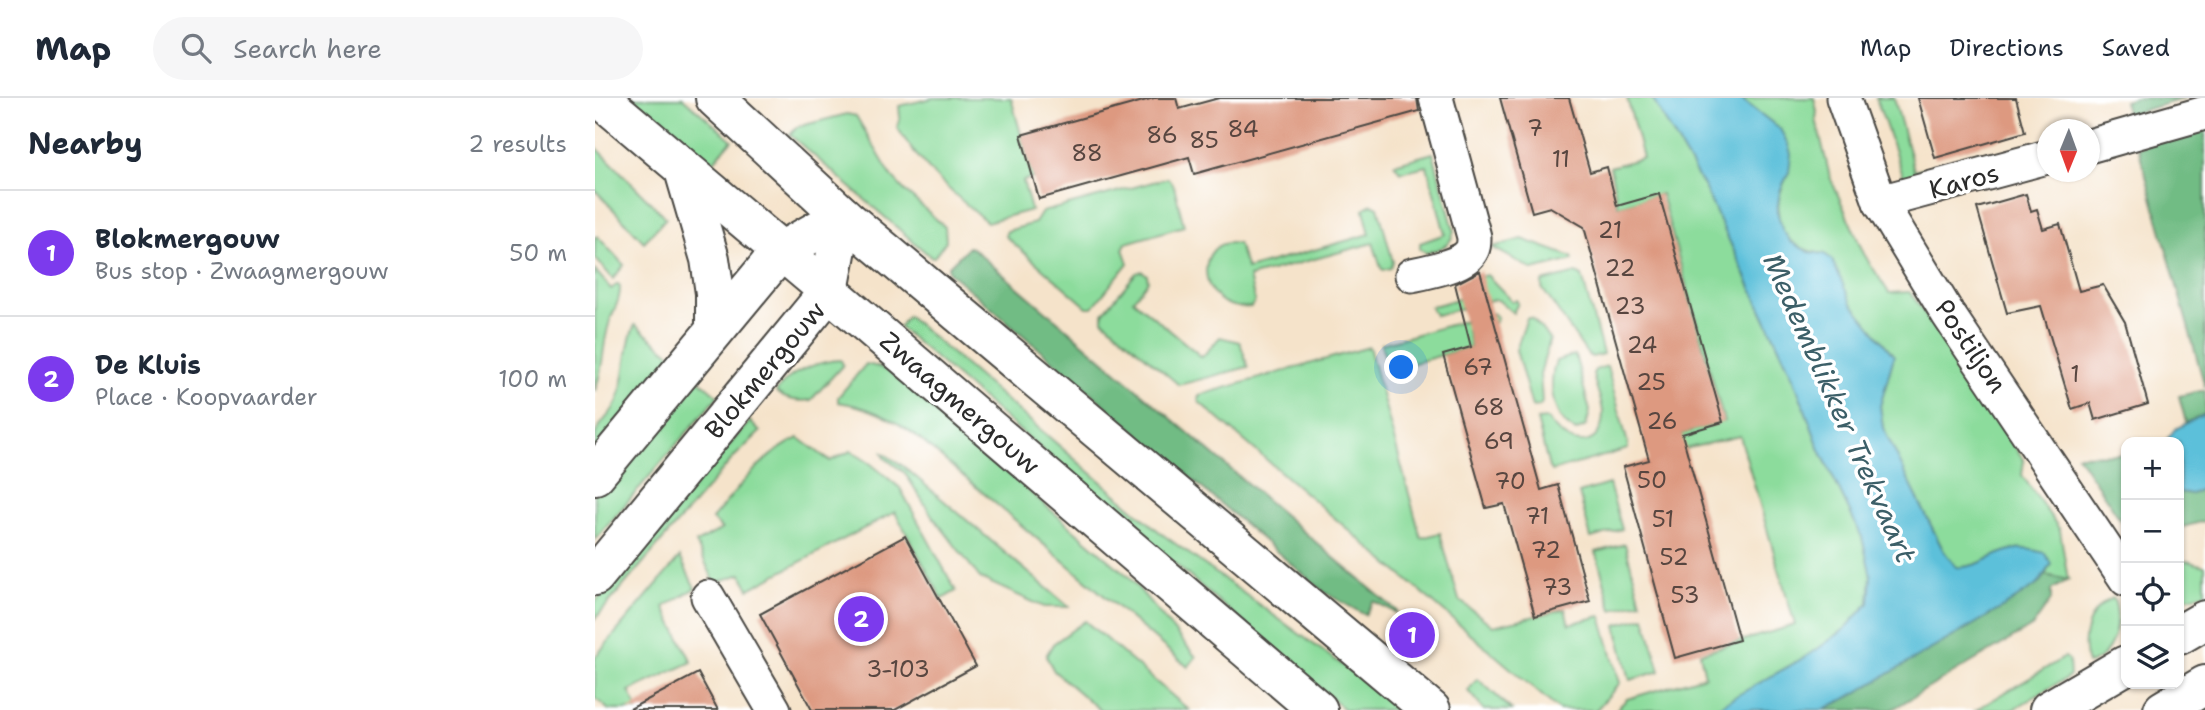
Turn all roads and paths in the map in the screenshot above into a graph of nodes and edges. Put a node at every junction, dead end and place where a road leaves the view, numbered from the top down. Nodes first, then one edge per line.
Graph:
1 (600, 98) edge
2 (715, 98) edge
3 (1436, 98) edge
4 (1843, 98) edge
5 (2205, 113) edge
6 (2100, 143) edge
7 (2037, 160) edge
8 (684, 170) junction
9 (1880, 202) junction
10 (843, 216) junction
11 (782, 251) junction
12 (1412, 275) dead end
13 (829, 291) junction
14 (715, 329) junction
15 (595, 475) edge
16 (2121, 572) edge
17 (595, 576) edge
18 (708, 597) dead end
19 (2205, 620) edge
20 (2184, 632) edge
21 (2121, 669) edge
22 (774, 710) edge
23 (1318, 710) edge
24 (1431, 710) edge
25 (2049, 710) edge

1 - 8 street, Zwaagmergouw
2 - 10 street
3 - 12 street
4 - 9 street, Postiljon
5 - 6 street
7 - 9 street, Karos
8 - 11 street, Zwaagmergouw
8 - 14 street
9 - 16 street, Postiljon
10 - 11 street
10 - 13 street, Blokmergouw
10 - 24 street
11 - 13 street, Zwaagmergouw
11 - 14 street
13 - 17 street, Blokmergouw
13 - 23 street, Zwaagmergouw
14 - 15 street
18 - 22 street
19 - 20 street
21 - 25 street

